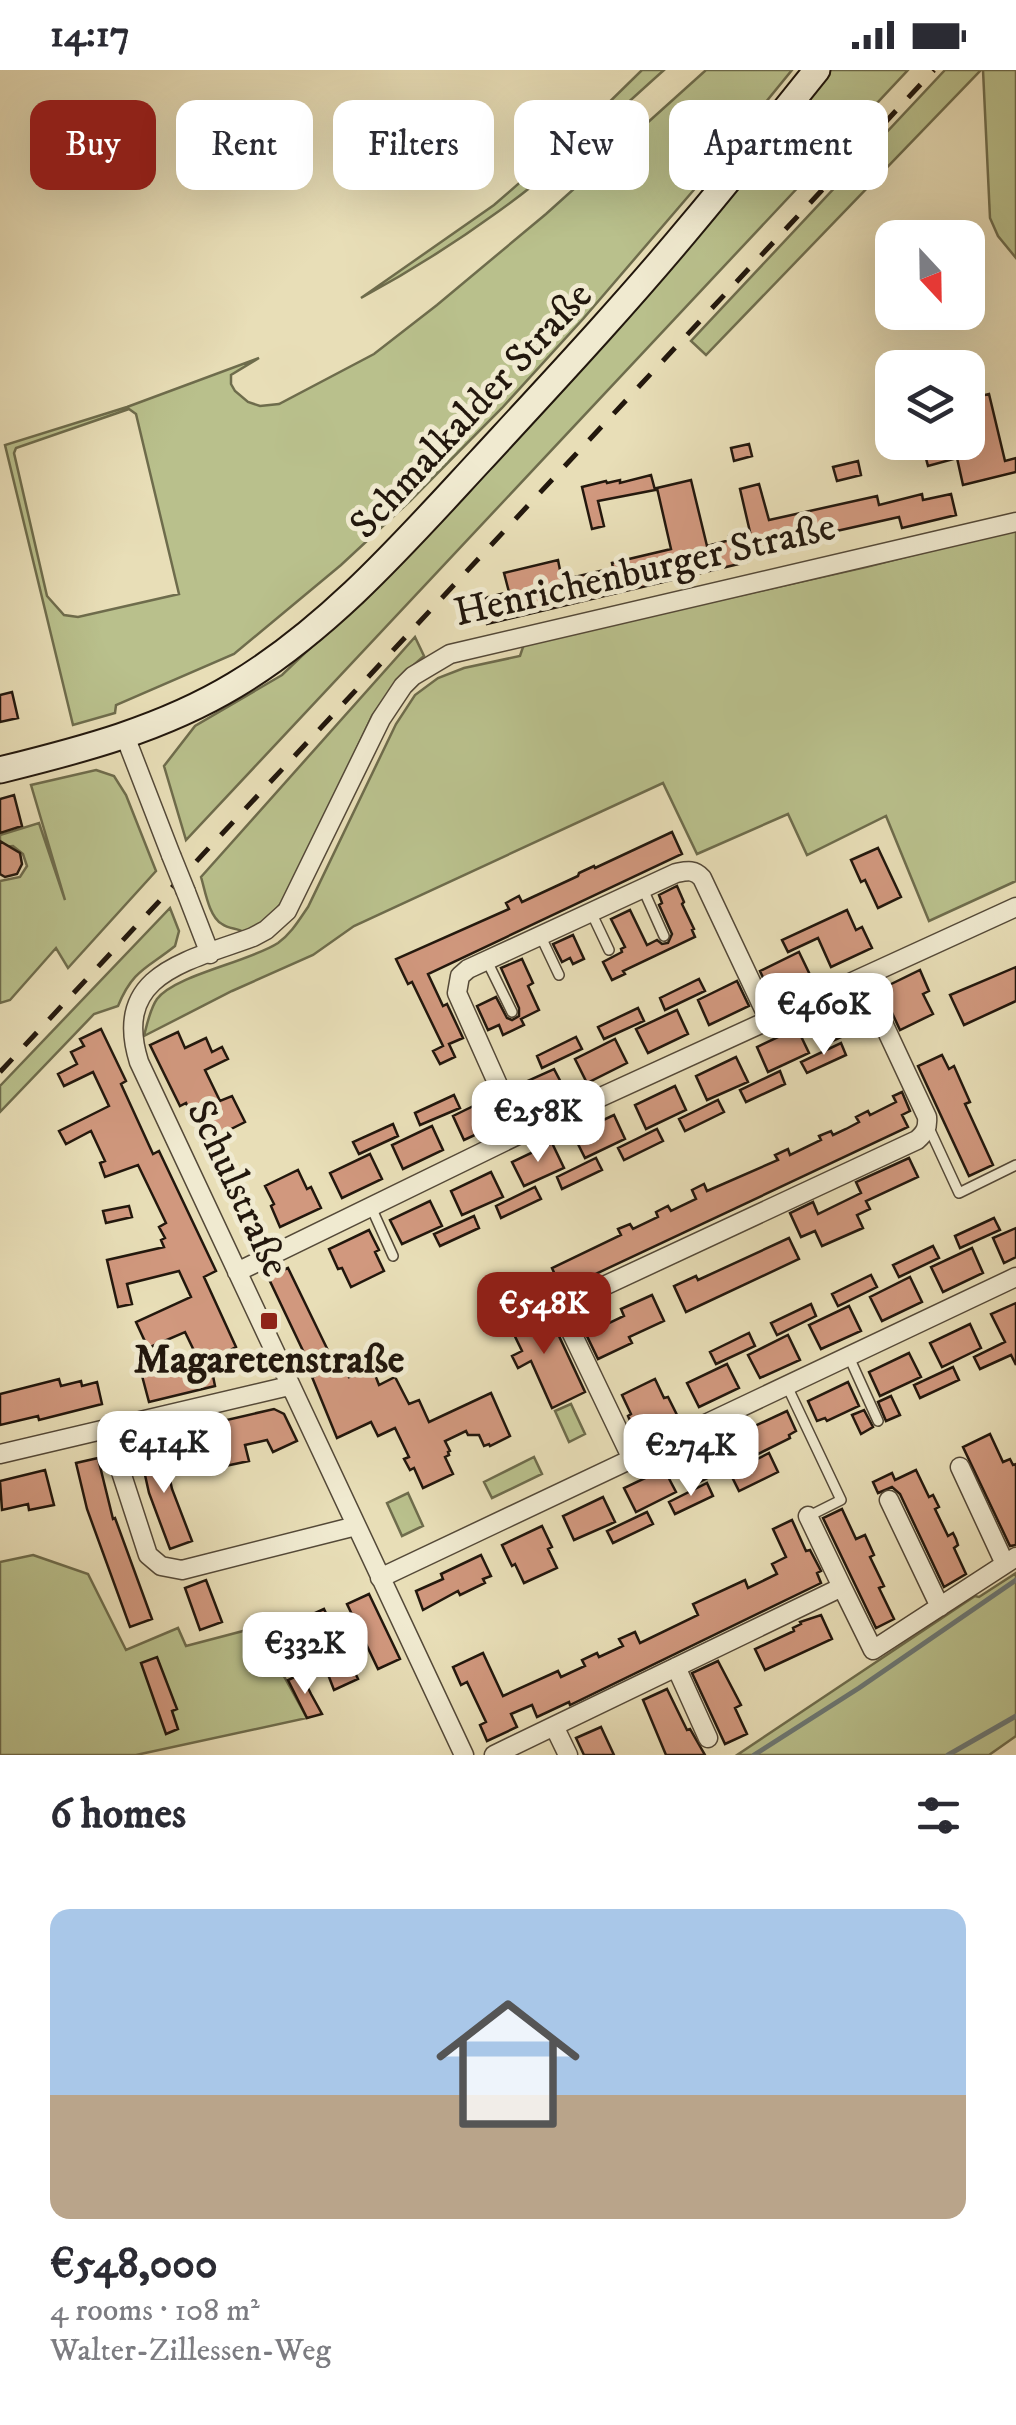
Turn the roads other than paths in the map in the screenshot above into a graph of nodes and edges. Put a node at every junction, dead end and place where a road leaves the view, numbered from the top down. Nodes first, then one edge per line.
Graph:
1 (817, 70) edge
2 (1016, 522) edge
3 (125, 736) junction
4 (0, 770) edge
5 (642, 888) junction
6 (1016, 907) edge
7 (591, 912) junction
8 (541, 936) junction
9 (664, 936) dead end
10 (608, 950) dead end
11 (210, 954) junction
12 (487, 960) junction
13 (559, 975) dead end
14 (862, 978) junction
15 (512, 1012) dead end
16 (769, 1020) junction
17 (928, 1126) junction
18 (520, 1134) junction
19 (1016, 1165) edge
20 (371, 1207) junction
21 (393, 1256) dead end
22 (237, 1272) junction
23 (1016, 1277) edge
24 (848, 1356) junction
25 (289, 1386) junction
26 (787, 1386) junction
27 (878, 1421) dead end
28 (107, 1429) junction
29 (0, 1454) edge
30 (632, 1460) junction
31 (960, 1467) dead end
32 (889, 1500) dead end
33 (808, 1516) joint
34 (356, 1526) junction
35 (1010, 1561) edge
36 (380, 1578) junction
37 (842, 1587) junction
38 (940, 1607) junction
39 (676, 1667) junction
40 (554, 1726) junction
41 (708, 1738) dead end
42 (464, 1755) edge
43 (494, 1755) edge
44 (568, 1755) edge

1 - 3 main road, Schmalkalder Straße
2 - 11 street, Henrichenburger Straße
3 - 4 main road
3 - 11 street, bridge
5 - 7 street
5 - 9 lane
5 - 16 street
6 - 14 street
7 - 8 street
7 - 10 lane
8 - 12 street
8 - 13 lane
11 - 22 street, Schulstraße
12 - 15 lane
12 - 18 street
14 - 16 street
14 - 17 street
16 - 18 street
17 - 19 lane
17 - 30 street
18 - 20 street
20 - 21 lane
20 - 22 street
22 - 25 street, Schulstraße
23 - 24 street
24 - 26 street
24 - 27 lane
25 - 28 street
25 - 34 street, Schulstraße
26 - 30 street
26 - 33 lane
28 - 29 street
28 - 34 street
30 - 36 street
31 - 35 street
32 - 38 street
33 - 37 street
34 - 36 street, Schulstraße
35 - 38 street
36 - 42 street, Schulstraße
37 - 38 street
37 - 39 street
39 - 40 street
39 - 41 street
40 - 43 street
40 - 44 street

